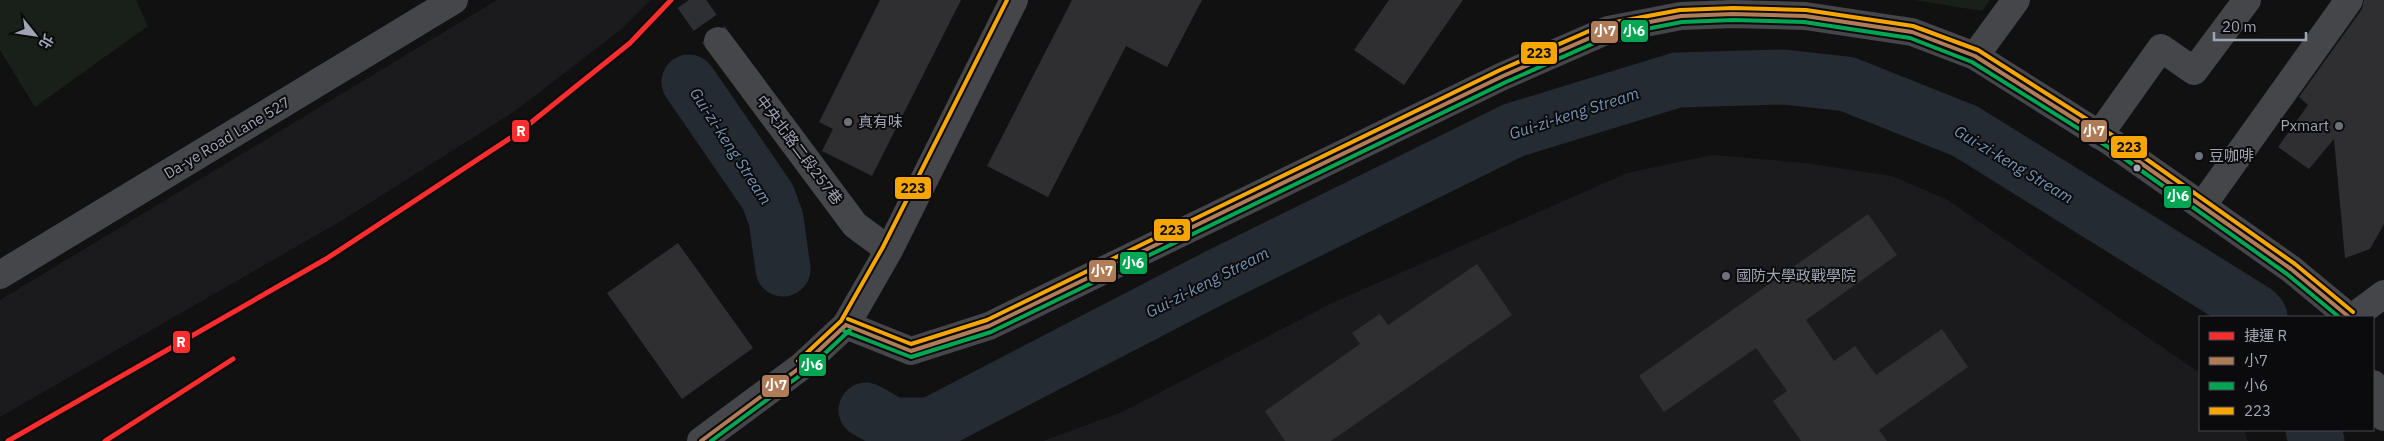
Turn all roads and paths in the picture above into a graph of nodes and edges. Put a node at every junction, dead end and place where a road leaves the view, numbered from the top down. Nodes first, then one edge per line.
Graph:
1 (454, 0) edge
2 (1014, 0) edge
3 (2016, 0) edge
4 (2247, 0) edge
5 (2350, 0) edge
6 (718, 41) tunnel mouth
7 (1975, 56) junction
8 (2099, 134) junction
9 (2202, 206) junction
10 (889, 250) junction
11 (0, 275) edge
12 (2384, 294) edge
13 (2348, 316) edge
14 (2354, 316) edge
15 (846, 325) junction
16 (2374, 387) edge
17 (2384, 417) edge
18 (701, 441) edge

1 - 11 street, Da-ye Road Lane 527
2 - 10 street
3 - 7 street
4 - 8 street
5 - 9 street
6 - 10 street, 中央北路二段257巷
7 - 8 street
7 - 15 street
8 - 9 street
9 - 13 street
10 - 15 street
12 - 14 street
15 - 18 street
16 - 17 street

